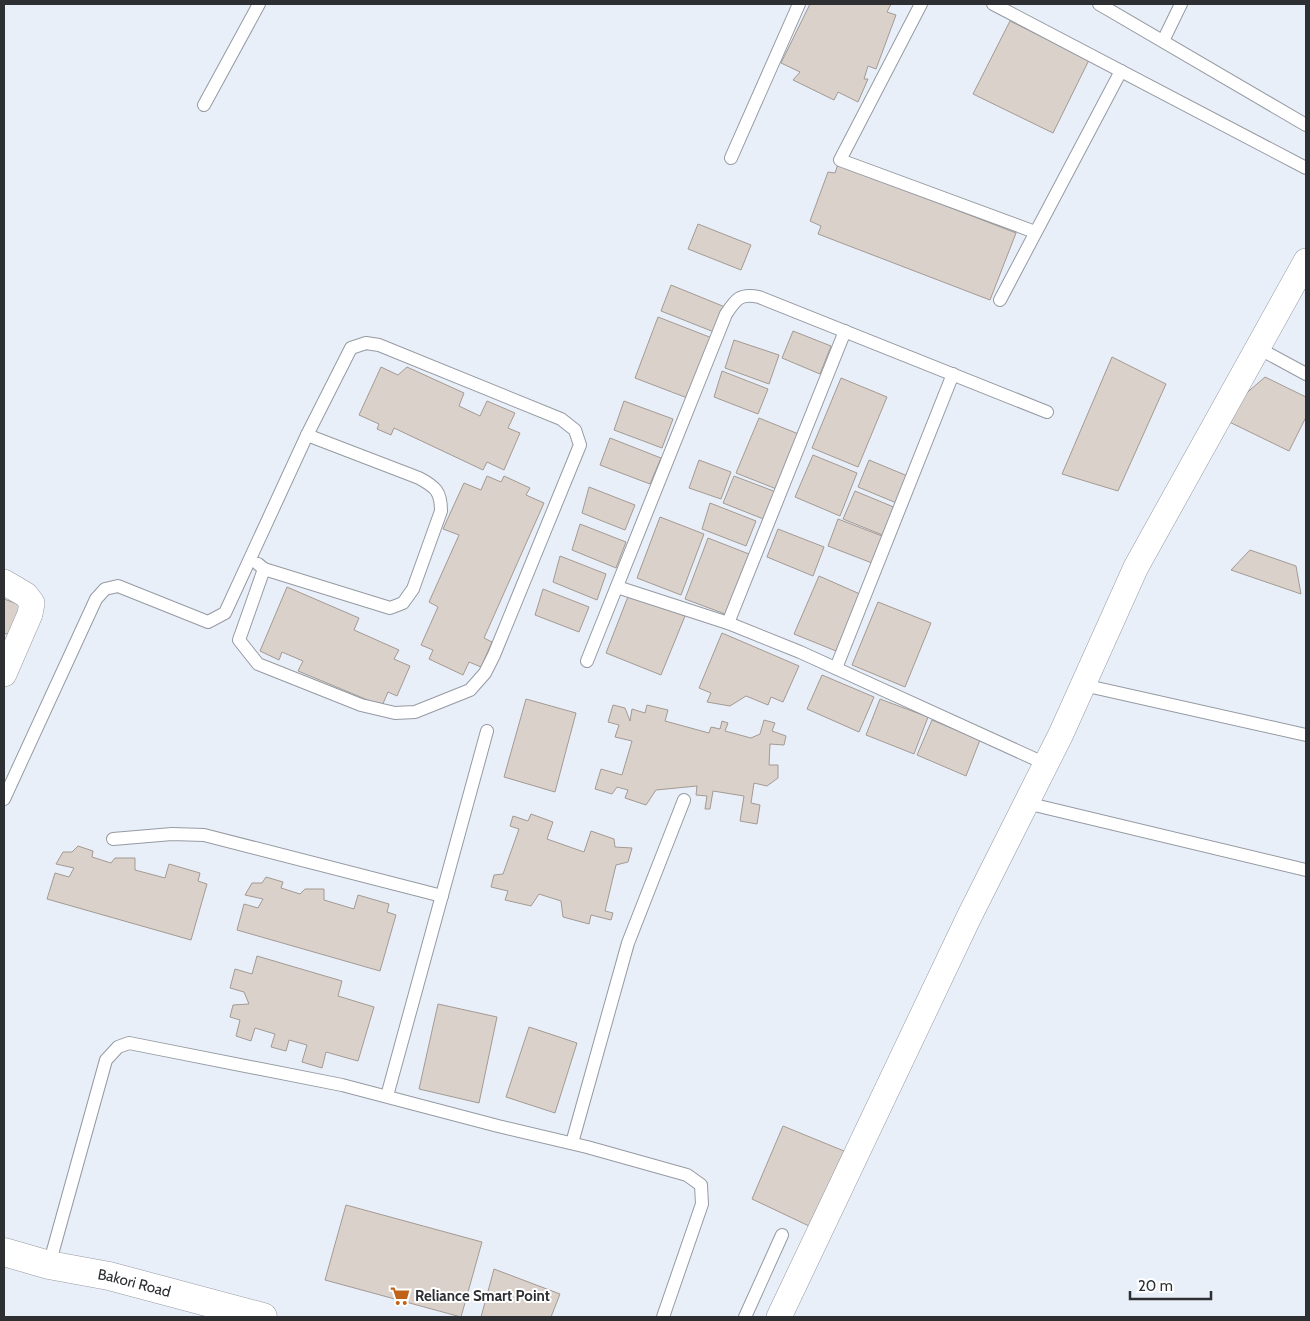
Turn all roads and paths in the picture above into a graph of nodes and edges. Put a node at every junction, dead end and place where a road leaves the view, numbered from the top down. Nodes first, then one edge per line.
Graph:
1 (259, 4) edge
2 (800, 4) edge
3 (921, 4) edge
4 (993, 4) edge
5 (1099, 4) edge
6 (1181, 4) edge
7 (1163, 41) junction
8 (1121, 71) junction
9 (204, 105) dead end
10 (1306, 125) edge
11 (731, 158) dead end
12 (1306, 168) edge
13 (1035, 232) junction
14 (1306, 262) edge
15 (1000, 300) dead end
16 (845, 331) junction
17 (1258, 348) junction
18 (953, 374) junction
19 (1306, 374) edge
20 (1047, 412) dead end
21 (307, 435) junction
22 (250, 558) junction
23 (264, 569) junction
24 (4, 582) edge
25 (617, 587) junction
26 (728, 623) junction
27 (587, 661) dead end
28 (836, 668) junction
29 (4, 674) edge
30 (1083, 685) junction
31 (487, 730) dead end
32 (1306, 735) edge
33 (1046, 764) junction
34 (4, 800) edge
35 (684, 800) dead end
36 (1026, 803) junction
37 (113, 839) dead end
38 (1306, 870) edge
39 (442, 896) junction
40 (387, 1096) junction
41 (572, 1143) junction
42 (782, 1235) dead end
43 (4, 1252) edge
44 (49, 1265) junction
45 (263, 1317) edge
46 (663, 1317) edge
47 (745, 1317) edge
48 (780, 1317) edge

1 - 9 lane
2 - 11 lane
3 - 13 lane
4 - 8 lane
5 - 7 lane
6 - 7 lane
7 - 10 lane
8 - 12 lane
8 - 13 lane
13 - 15 lane
14 - 17 street
16 - 18 lane
16 - 25 lane
16 - 26 lane
17 - 19 lane
17 - 30 street
18 - 20 lane
18 - 28 lane
21 - 22 lane
21 - 23 lane
21 - 23 lane
22 - 23 lane
22 - 34 lane
24 - 29 street
25 - 26 lane
25 - 27 lane
26 - 28 lane
28 - 33 lane
30 - 32 lane
30 - 33 street
31 - 39 lane
33 - 36 street
35 - 41 lane
36 - 38 lane
36 - 48 street
37 - 39 lane
39 - 40 lane
40 - 41 lane
40 - 44 lane
41 - 46 lane
42 - 47 lane
43 - 44 street, Bakori Road
44 - 45 street, Bakori Road

